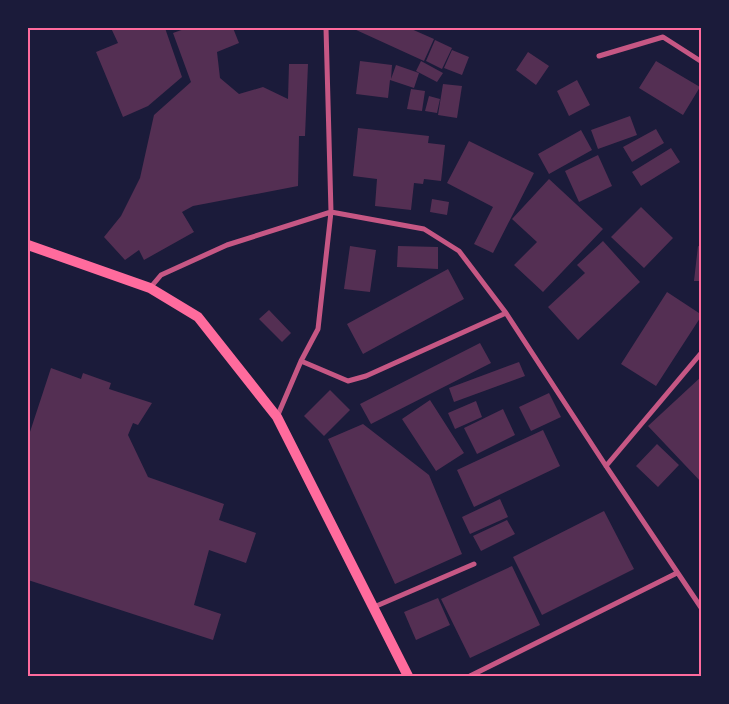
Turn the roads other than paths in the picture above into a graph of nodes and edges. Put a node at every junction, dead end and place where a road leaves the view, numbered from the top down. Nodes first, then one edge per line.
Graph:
1 (326, 28) edge
2 (600, 56) dead end
3 (702, 62) edge
4 (331, 212) junction
5 (28, 245) edge
6 (150, 288) junction
7 (506, 313) junction
8 (702, 352) edge
9 (301, 361) junction
10 (277, 417) junction
11 (606, 466) junction
12 (474, 564) dead end
13 (677, 572) junction
14 (374, 607) junction
15 (702, 609) edge
16 (408, 676) edge
17 (470, 676) edge

1 - 4 street
2 - 3 street
4 - 6 street
4 - 7 street
4 - 9 street
5 - 6 main road
6 - 10 main road
7 - 9 street
7 - 11 street
8 - 11 street
9 - 10 street
10 - 14 main road
11 - 13 street
12 - 14 street
13 - 15 street
13 - 17 street
14 - 16 main road

